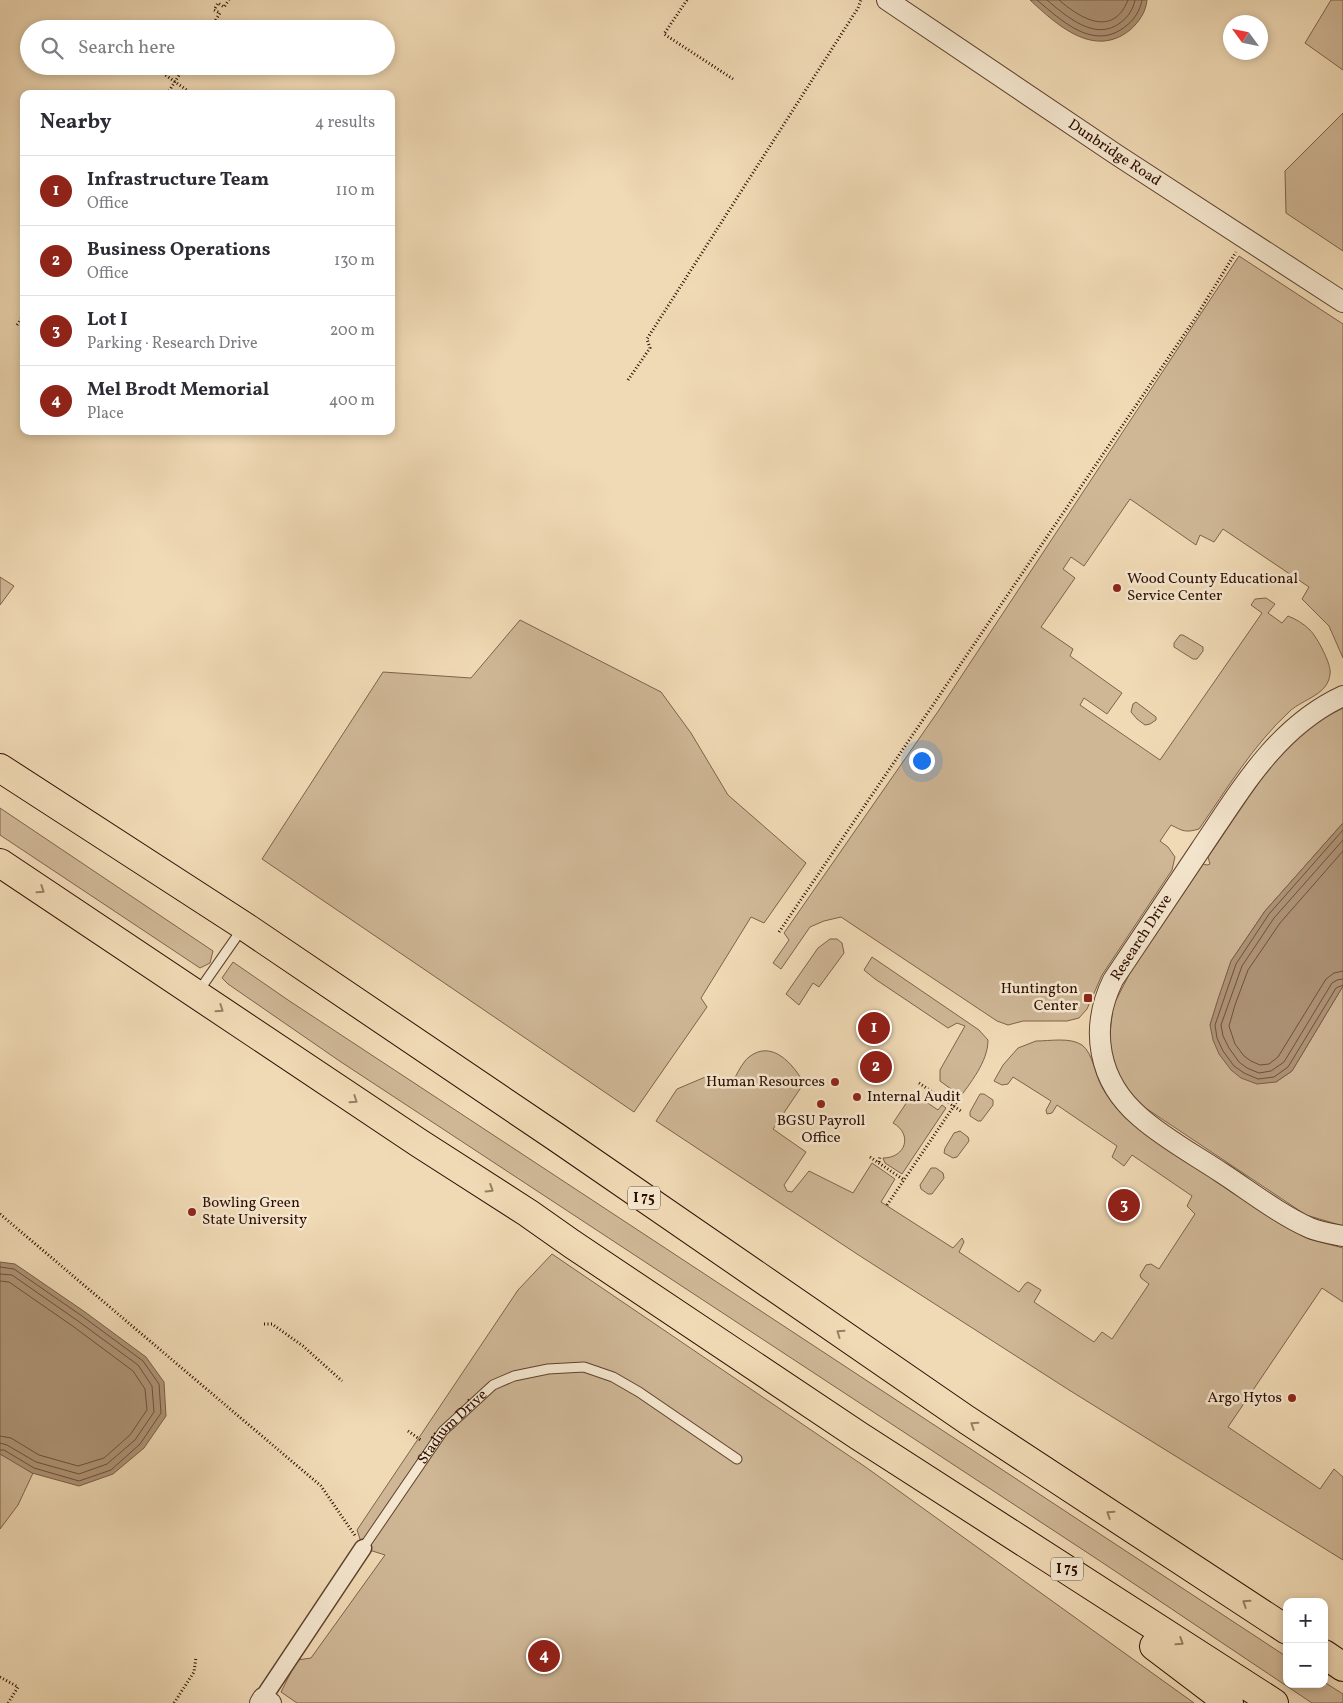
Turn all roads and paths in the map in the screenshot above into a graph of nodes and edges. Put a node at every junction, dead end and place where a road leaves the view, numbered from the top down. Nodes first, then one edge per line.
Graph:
1 (229, 0) edge
2 (687, 0) edge
3 (860, 0) edge
4 (887, 0) edge
5 (216, 20) edge
6 (165, 75) edge
7 (179, 75) edge
8 (733, 79) dead end
9 (175, 82) junction
10 (170, 90) edge
11 (188, 90) dead end
12 (1245, 238) junction
13 (1343, 302) edge
14 (20, 320) edge
15 (17, 325) dead end
16 (628, 380) dead end
17 (1343, 696) edge
18 (0, 768) edge
19 (0, 863) edge
20 (244, 926) junction
21 (779, 932) dead end
22 (197, 994) junction
23 (919, 1083) dead end
24 (958, 1100) dead end
25 (954, 1106) junction
26 (961, 1111) dead end
27 (870, 1156) dead end
28 (880, 1157) dead end
29 (879, 1162) junction
30 (904, 1180) junction
31 (887, 1205) dead end
32 (0, 1214) edge
33 (1343, 1236) edge
34 (264, 1324) dead end
35 (342, 1381) dead end
36 (408, 1431) dead end
37 (860, 1436) junction
38 (431, 1448) junction
39 (737, 1459) dead end
40 (363, 1548) junction
41 (1283, 1627) edge
42 (196, 1657) dead end
43 (1328, 1657) edge
44 (1343, 1667) edge
45 (0, 1677) edge
46 (265, 1701) edge
47 (8, 1703) edge
48 (174, 1703) edge
49 (1229, 1703) edge
50 (1274, 1703) edge

1 - 5 path
2 - 8 path
3 - 16 path
4 - 12 street, Dunbridge Road
6 - 9 path
7 - 9 path
9 - 10 path
9 - 11 path
12 - 13 street, Dunbridge Road
12 - 21 path
14 - 15 path
17 - 33 street, Research Drive
18 - 20 highway, I 75
19 -> 22 highway, I 75
20 - 22 lane
41 -> 20 highway, I 75
22 -> 37 highway, I 75
23 - 25 path
24 - 25 path
25 - 26 path
25 - 30 path
27 - 29 path
28 - 29 path
29 - 30 path
30 - 31 path
32 - 40 path
34 - 35 path
36 - 38 path
37 - 49 highway
37 -> 50 highway, I 75
38 - 39 lane, Stadium Drive
38 - 40 lane, Stadium Drive
40 - 46 street, Stadium Drive
42 - 48 path
43 - 44 highway
45 - 47 path

